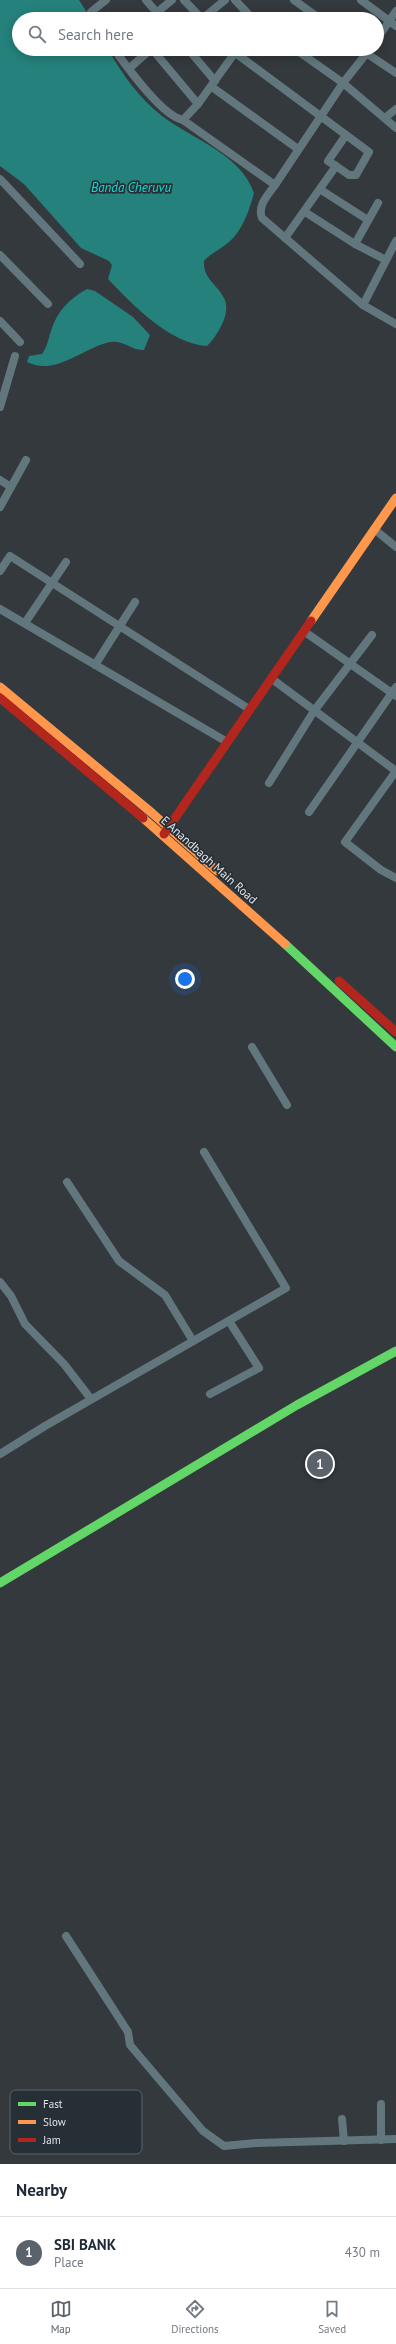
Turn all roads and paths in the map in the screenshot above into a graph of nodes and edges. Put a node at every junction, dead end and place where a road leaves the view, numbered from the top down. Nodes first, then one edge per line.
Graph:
1 (106, 0) edge
2 (146, 0) edge
3 (172, 0) edge
4 (184, 0) edge
5 (225, 0) edge
6 (235, 0) edge
7 (294, 0) edge
8 (361, 0) edge
9 (396, 11) edge
10 (91, 12) edge
11 (156, 12) edge
12 (162, 12) edge
13 (195, 12) edge
14 (210, 12) edge
15 (246, 12) edge
16 (310, 12) edge
17 (378, 12) edge
18 (384, 17) edge
19 (393, 23) edge
20 (384, 32) edge
21 (119, 56) edge
22 (143, 56) edge
23 (157, 56) edge
24 (193, 56) edge
25 (230, 56) edge
26 (237, 56) edge
27 (305, 56) edge
28 (362, 56) edge
29 (373, 56) edge
30 (133, 65) dead end
31 (396, 73) edge
32 (343, 83) junction
33 (214, 84) junction
34 (198, 104) junction
35 (396, 109) edge
36 (320, 117) junction
37 (386, 117) junction
38 (183, 120) junction
39 (396, 128) edge
40 (346, 135) junction
41 (298, 149) junction
42 (336, 166) junction
43 (0, 179) edge
44 (275, 185) junction
45 (321, 190) junction
46 (378, 203) dead end
47 (305, 212) junction
48 (368, 220) junction
49 (285, 238) junction
50 (396, 241) edge
51 (355, 244) junction
52 (0, 255) edge
53 (386, 260) junction
54 (80, 264) dead end
55 (48, 304) dead end
56 (363, 305) junction
57 (0, 321) edge
58 (395, 321) edge
59 (20, 342) dead end
60 (15, 356) dead end
61 (0, 407) edge
62 (26, 460) dead end
63 (0, 480) edge
64 (11, 487) junction
65 (396, 498) edge
66 (0, 507) edge
67 (374, 529) junction
68 (396, 547) edge
69 (66, 562) dead end
70 (0, 571) edge
71 (52, 582) junction
72 (135, 602) dead end
73 (0, 609) edge
74 (25, 623) junction
75 (120, 627) junction
76 (305, 632) junction
77 (372, 635) dead end
78 (350, 662) junction
79 (95, 665) junction
80 (272, 679) junction
81 (0, 687) edge
82 (394, 692) edge
83 (0, 698) edge
84 (249, 709) junction
85 (314, 711) junction
86 (227, 742) junction
87 (356, 742) junction
88 (396, 771) edge
89 (269, 783) dead end
90 (309, 812) dead end
91 (167, 832) junction
92 (396, 878) edge
93 (396, 1032) edge
94 (252, 1047) dead end
95 (396, 1047) edge
96 (287, 1105) dead end
97 (204, 1152) dead end
98 (67, 1182) dead end
99 (0, 1282) edge
100 (229, 1321) junction
101 (193, 1341) junction
102 (396, 1342) edge
103 (396, 1351) edge
104 (210, 1394) dead end
105 (91, 1399) junction
106 (0, 1454) edge
107 (115, 1508) junction
108 (0, 1573) edge
109 (0, 1583) edge
110 (66, 1936) dead end
111 (381, 2104) dead end
112 (342, 2119) dead end
113 (381, 2140) junction
114 (396, 2140) edge
115 (344, 2141) junction

1 - 10 street
2 - 11 street
3 - 12 street
4 - 13 street
5 - 14 street
6 - 15 street
7 - 16 street
8 - 17 street
9 - 19 street
18 - 19 street
19 - 20 street
21 - 38 street
22 - 30 street
23 - 34 street
24 - 33 street
25 - 33 street
26 - 36 street
27 - 32 street
28 - 32 street
29 - 31 street
32 - 36 street
32 - 37 street
33 - 34 street
33 - 41 street
34 - 38 street
35 - 37 street
36 - 40 street
36 - 41 street
37 - 39 street
38 - 44 street
40 - 42 street
40 - 42 street
41 - 44 street
42 - 45 street
43 - 54 street
44 - 49 street
45 - 47 street
45 - 48 street
46 - 48 street
47 - 49 street
47 - 51 street
48 - 51 street
49 - 56 street
50 - 53 street
51 - 53 street
52 - 55 street
53 - 56 street
56 - 58 street
57 - 59 street
60 - 61 street
62 - 64 street
63 - 64 street
64 - 66 street
65 - 67 street
67 - 68 street
67 - 76 street
69 - 71 street
70 - 71 street
71 - 74 street
71 - 75 street
72 - 75 street
73 - 74 street
74 - 79 street
75 - 79 street
75 - 84 street
76 - 78 street
76 - 80 street
77 - 78 street
78 - 82 street
78 - 85 street
79 - 86 street
80 - 84 street
80 - 85 street
81 - 91 street, E Anandbagh Main Road
82 - 87 street
83 - 91 street, E Anandbagh Main Road
84 - 86 street
85 - 87 street
85 - 89 street
86 - 91 street
87 - 88 street
87 - 90 street
88 - 92 street
91 - 93 street, E Anandbagh Main Road
91 - 95 street, E Anandbagh Main Road
94 - 96 street
97 - 100 street
98 - 101 street
99 - 105 street
100 - 101 street
100 - 104 street
101 - 105 street
102 - 107 street
103 - 107 street
105 - 106 street
107 - 108 street
107 - 109 street
110 - 115 street
111 - 113 street
112 - 115 street
113 - 114 street
113 - 115 street

